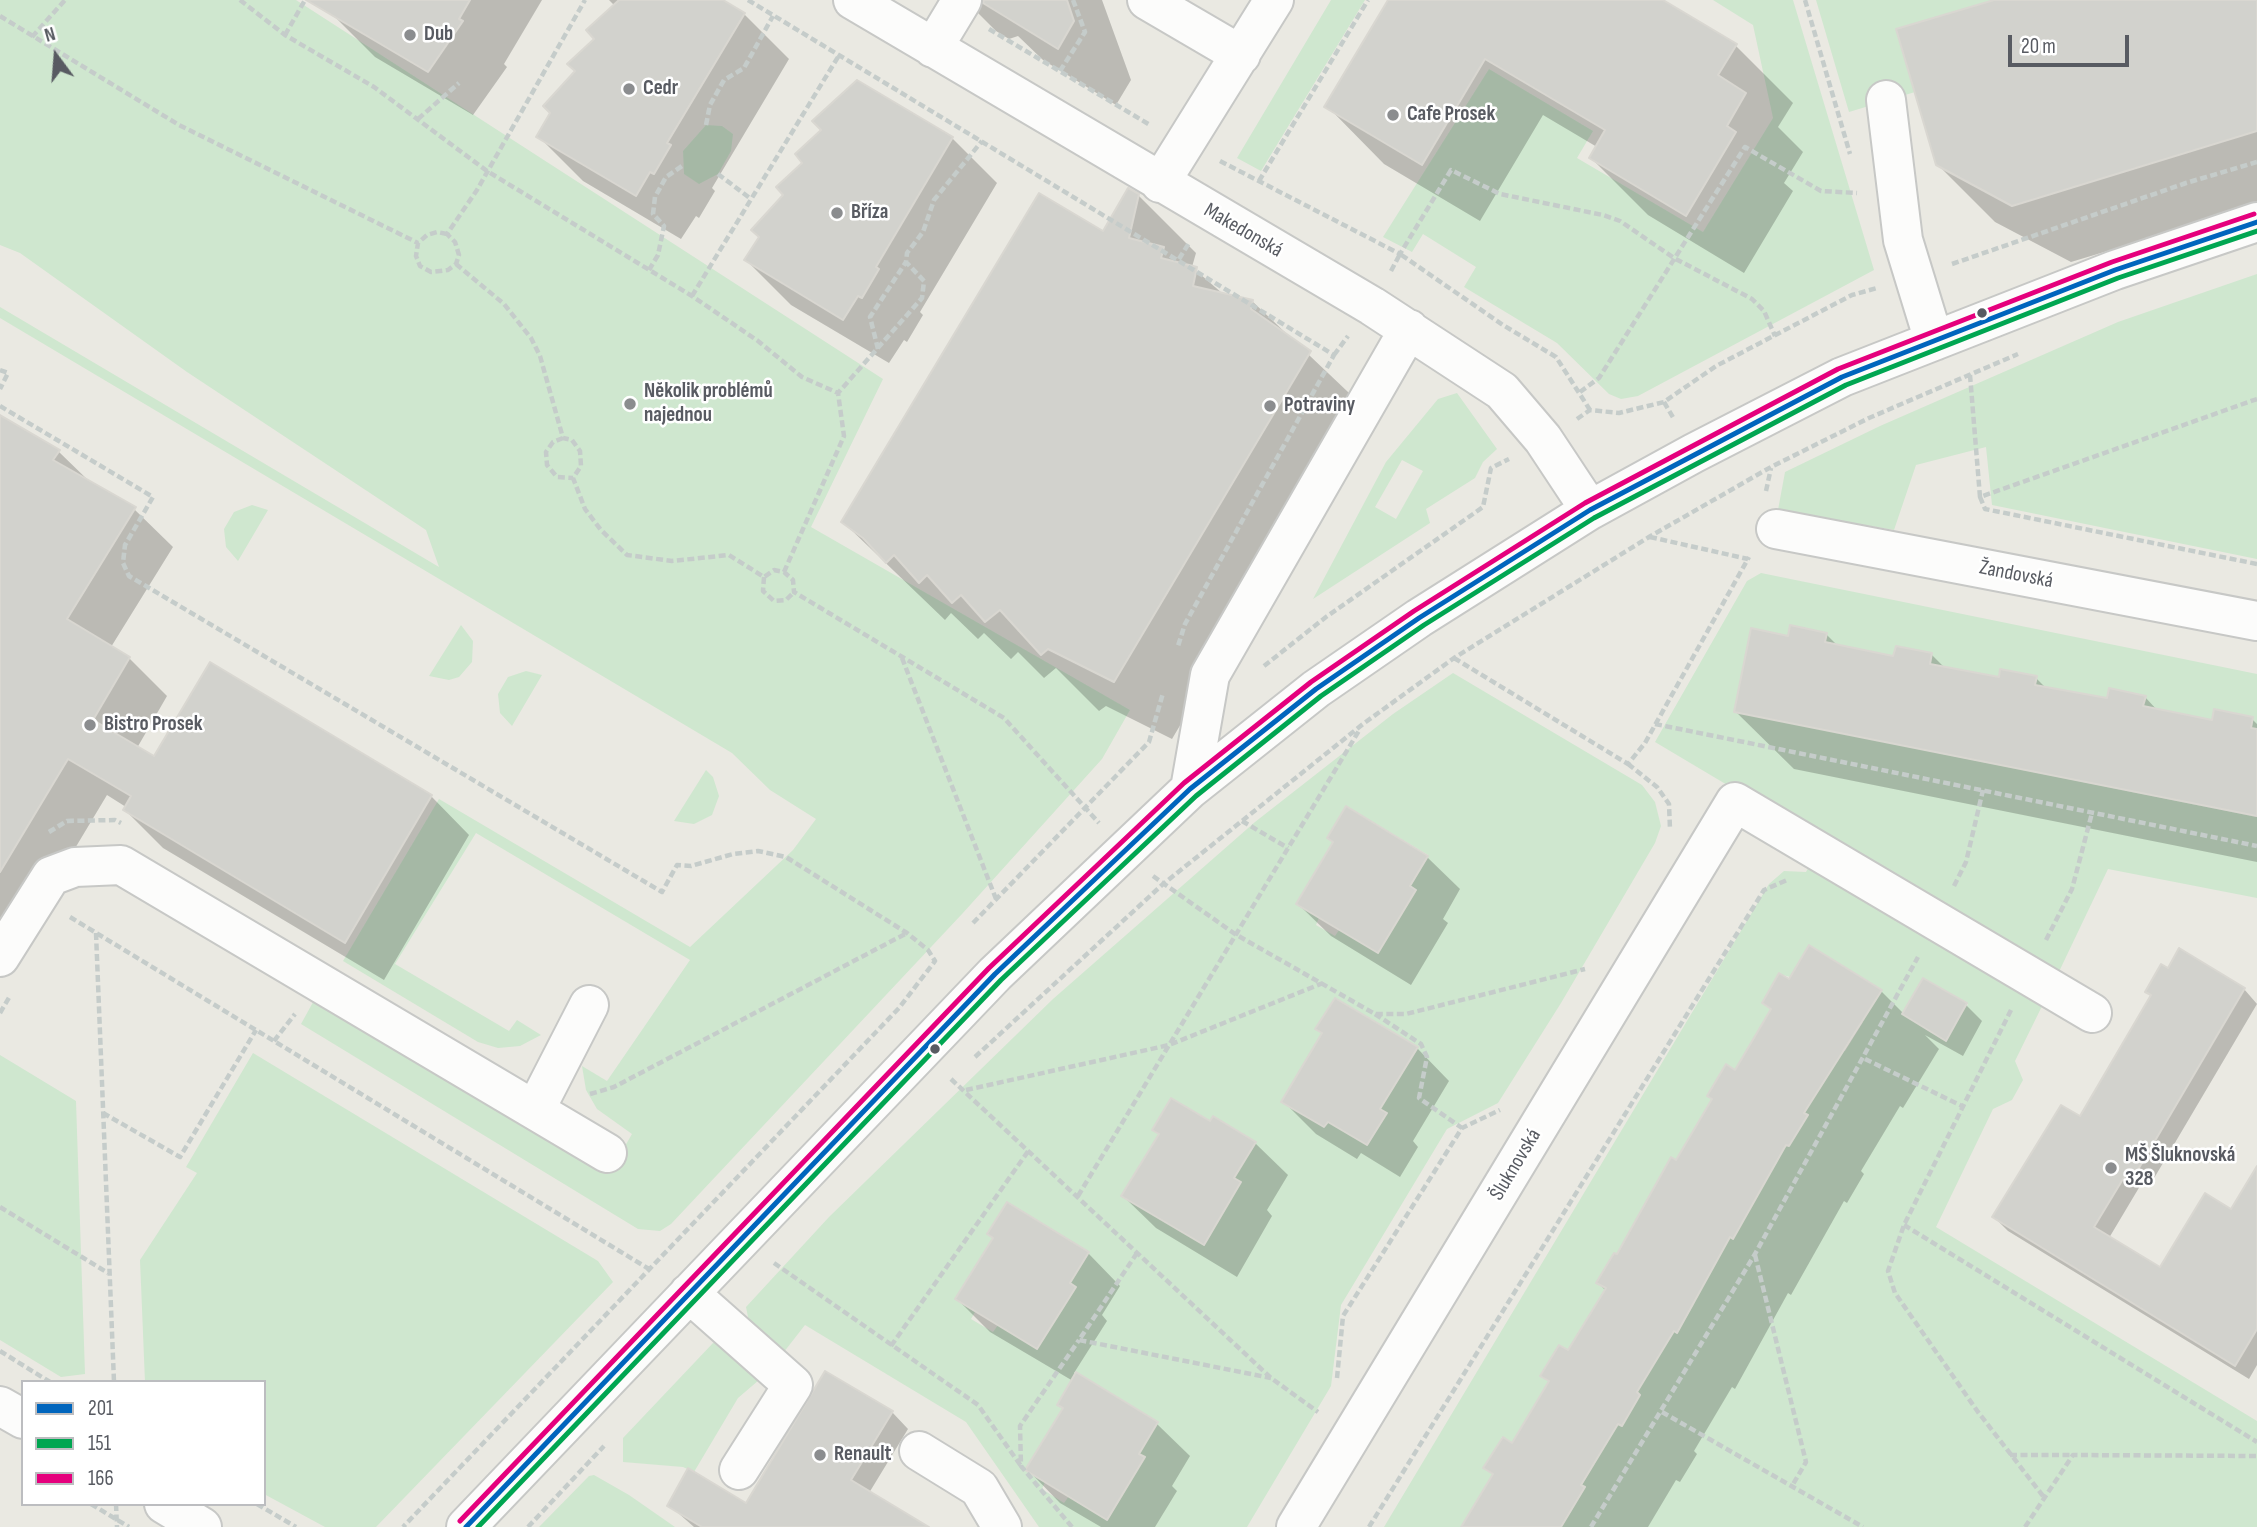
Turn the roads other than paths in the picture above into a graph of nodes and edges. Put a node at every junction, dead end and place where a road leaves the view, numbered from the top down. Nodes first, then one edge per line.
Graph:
1 (853, 0) edge
2 (962, 0) edge
3 (1147, 0) edge
4 (1274, 0) edge
5 (933, 48) junction
6 (1241, 55) junction
7 (1886, 100) dead end
8 (1160, 183) junction
9 (2257, 222) edge
10 (1409, 329) junction
11 (1934, 341) junction
12 (1590, 510) junction
13 (1764, 538) road end
14 (2257, 621) edge
15 (1190, 789) junction
16 (0, 957) edge
17 (589, 1005) dead end
18 (2092, 1013) dead end
19 (535, 1110) junction
20 (607, 1153) dead end
21 (690, 1293) junction
22 (0, 1406) edge
23 (21, 1418) edge
24 (919, 1451) dead end
25 (739, 1470) dead end
26 (167, 1506) edge
27 (202, 1527) edge
28 (466, 1527) edge
29 (1002, 1527) edge
30 (1296, 1527) edge

1 - 5 street, Makedonská
2 - 5 street
3 - 6 street
4 - 6 street
5 - 8 street, Makedonská
6 - 8 street
7 - 11 street
8 - 10 street, Makedonská
9 - 11 street
10 - 12 street, Makedonská
10 - 15 street
11 - 12 street
12 - 15 street
13 - 14 street, Žandovská
15 - 21 street
16 - 19 street
17 - 19 street
18 - 30 street, Šluknovská
19 - 20 street
21 - 25 street
21 - 28 street
22 - 23 street
24 - 29 street
26 - 27 street

